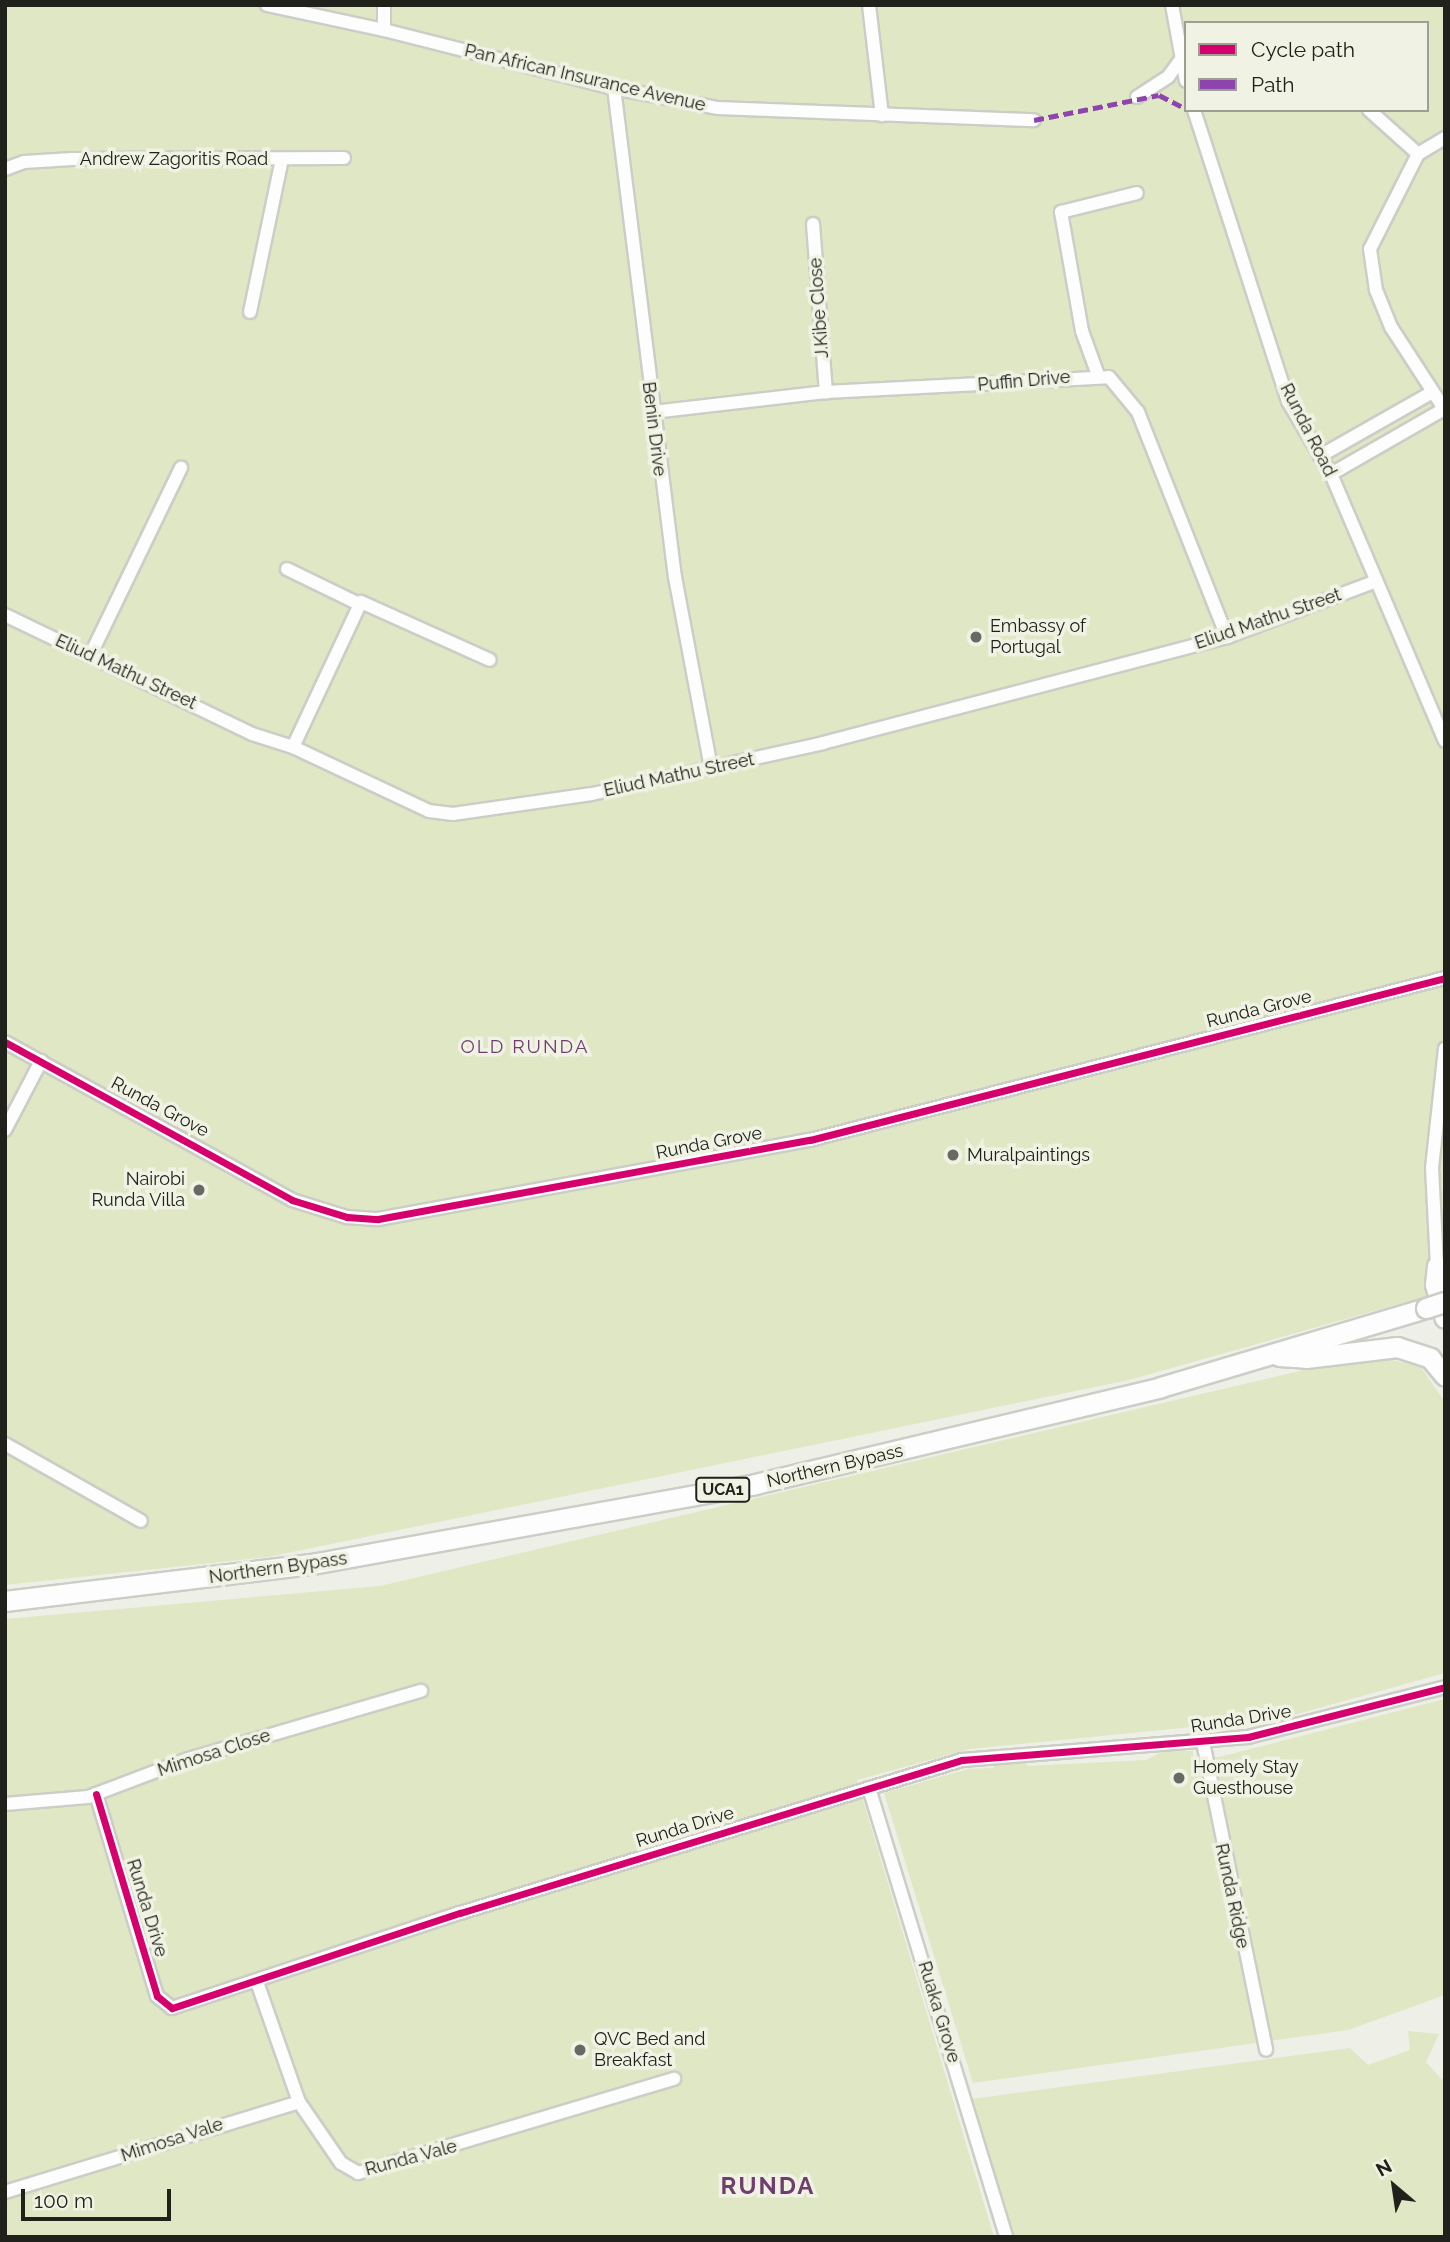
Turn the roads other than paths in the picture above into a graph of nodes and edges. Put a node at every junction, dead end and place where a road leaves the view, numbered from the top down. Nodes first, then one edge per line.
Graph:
1 (267, 5) edge
2 (384, 5) edge
3 (869, 5) edge
4 (1172, 5) edge
5 (384, 30) junction
6 (1181, 59) junction
7 (1184, 72) edge
8 (614, 88) junction
9 (1137, 97) dead end
10 (1195, 112) edge
11 (1371, 112) edge
12 (882, 115) junction
13 (1034, 120) dead end
14 (1445, 138) edge
15 (1418, 154) junction
16 (344, 158) dead end
17 (282, 159) junction
18 (5, 169) edge
19 (1137, 193) dead end
20 (813, 224) dead end
21 (250, 312) dead end
22 (1098, 375) junction
23 (826, 392) junction
24 (1431, 393) junction
25 (1444, 410) edge
26 (653, 412) junction
27 (1320, 456) junction
28 (181, 468) dead end
29 (1331, 474) junction
30 (287, 569) dead end
31 (1374, 582) junction
32 (359, 604) junction
33 (5, 615) edge
34 (1227, 637) junction
35 (91, 654) junction
36 (490, 660) dead end
37 (1445, 741) edge
38 (293, 747) junction
39 (711, 768) junction
40 (1445, 978) edge
41 (5, 1042) edge
42 (1445, 1049) edge
43 (41, 1061) junction
44 (5, 1130) edge
45 (1441, 1274) edge
46 (1436, 1305) edge
47 (1445, 1319) edge
48 (1270, 1354) junction
49 (1445, 1376) edge
50 (5, 1444) edge
51 (141, 1521) dead end
52 (5, 1601) edge
53 (1445, 1688) edge
54 (421, 1691) dead end
55 (1203, 1742) junction
56 (869, 1788) junction
57 (96, 1794) junction
58 (5, 1804) edge
59 (257, 1982) junction
60 (1266, 2050) dead end
61 (674, 2079) dead end
62 (299, 2102) junction
63 (5, 2192) edge
64 (1006, 2237) edge

1 - 5 street, Pan African Insurance Avenue
2 - 5 street
3 - 12 street
4 - 6 street
5 - 8 street, Pan African Insurance Avenue
6 - 7 street
6 - 9 street
8 - 12 street, Pan African Insurance Avenue
8 - 26 street, Benin Drive
10 - 27 street, Runda Road
11 - 15 street
12 - 13 street, Pan African Insurance Avenue
14 - 15 street
15 - 24 street
16 - 17 street, Andrew Zagoritis Road
17 - 18 street, Andrew Zagoritis Road
17 - 21 street
19 - 22 street
20 - 23 street, J.Kibe Close
22 - 23 street, Puffin Drive
22 - 34 street
23 - 26 street, Puffin Drive
24 - 25 street
24 - 27 street
25 - 29 street
26 - 39 street, Benin Drive
27 - 29 street, Runda Road
28 - 35 street
29 - 31 street, Runda Road
30 - 32 street
31 - 34 street, Eliud Mathu Street
31 - 37 street, Runda Road
32 - 36 street
32 - 38 street
33 - 35 street, Eliud Mathu Street
34 - 39 street, Eliud Mathu Street
35 - 38 street, Eliud Mathu Street
38 - 39 street, Eliud Mathu Street
40 - 43 street, Runda Grove
41 - 43 street, Runda Grove
42 - 45 street
43 - 44 street
45 - 47 street
46 - 48 main road, Northern Bypass / UCA1
48 - 49 main road
48 - 52 main road, Northern Bypass / UCA1
50 - 51 street
53 - 55 street, Runda Drive
54 - 57 street, Mimosa Close
55 - 56 street, Runda Drive
55 - 60 street, Runda Ridge
56 - 59 street, Runda Drive
56 - 64 street, Ruaka Grove
57 - 58 street, Mimosa Close
57 - 59 street, Runda Drive
59 - 62 street, Runda Vale
61 - 62 street, Runda Vale
62 - 63 street, Mimosa Vale

